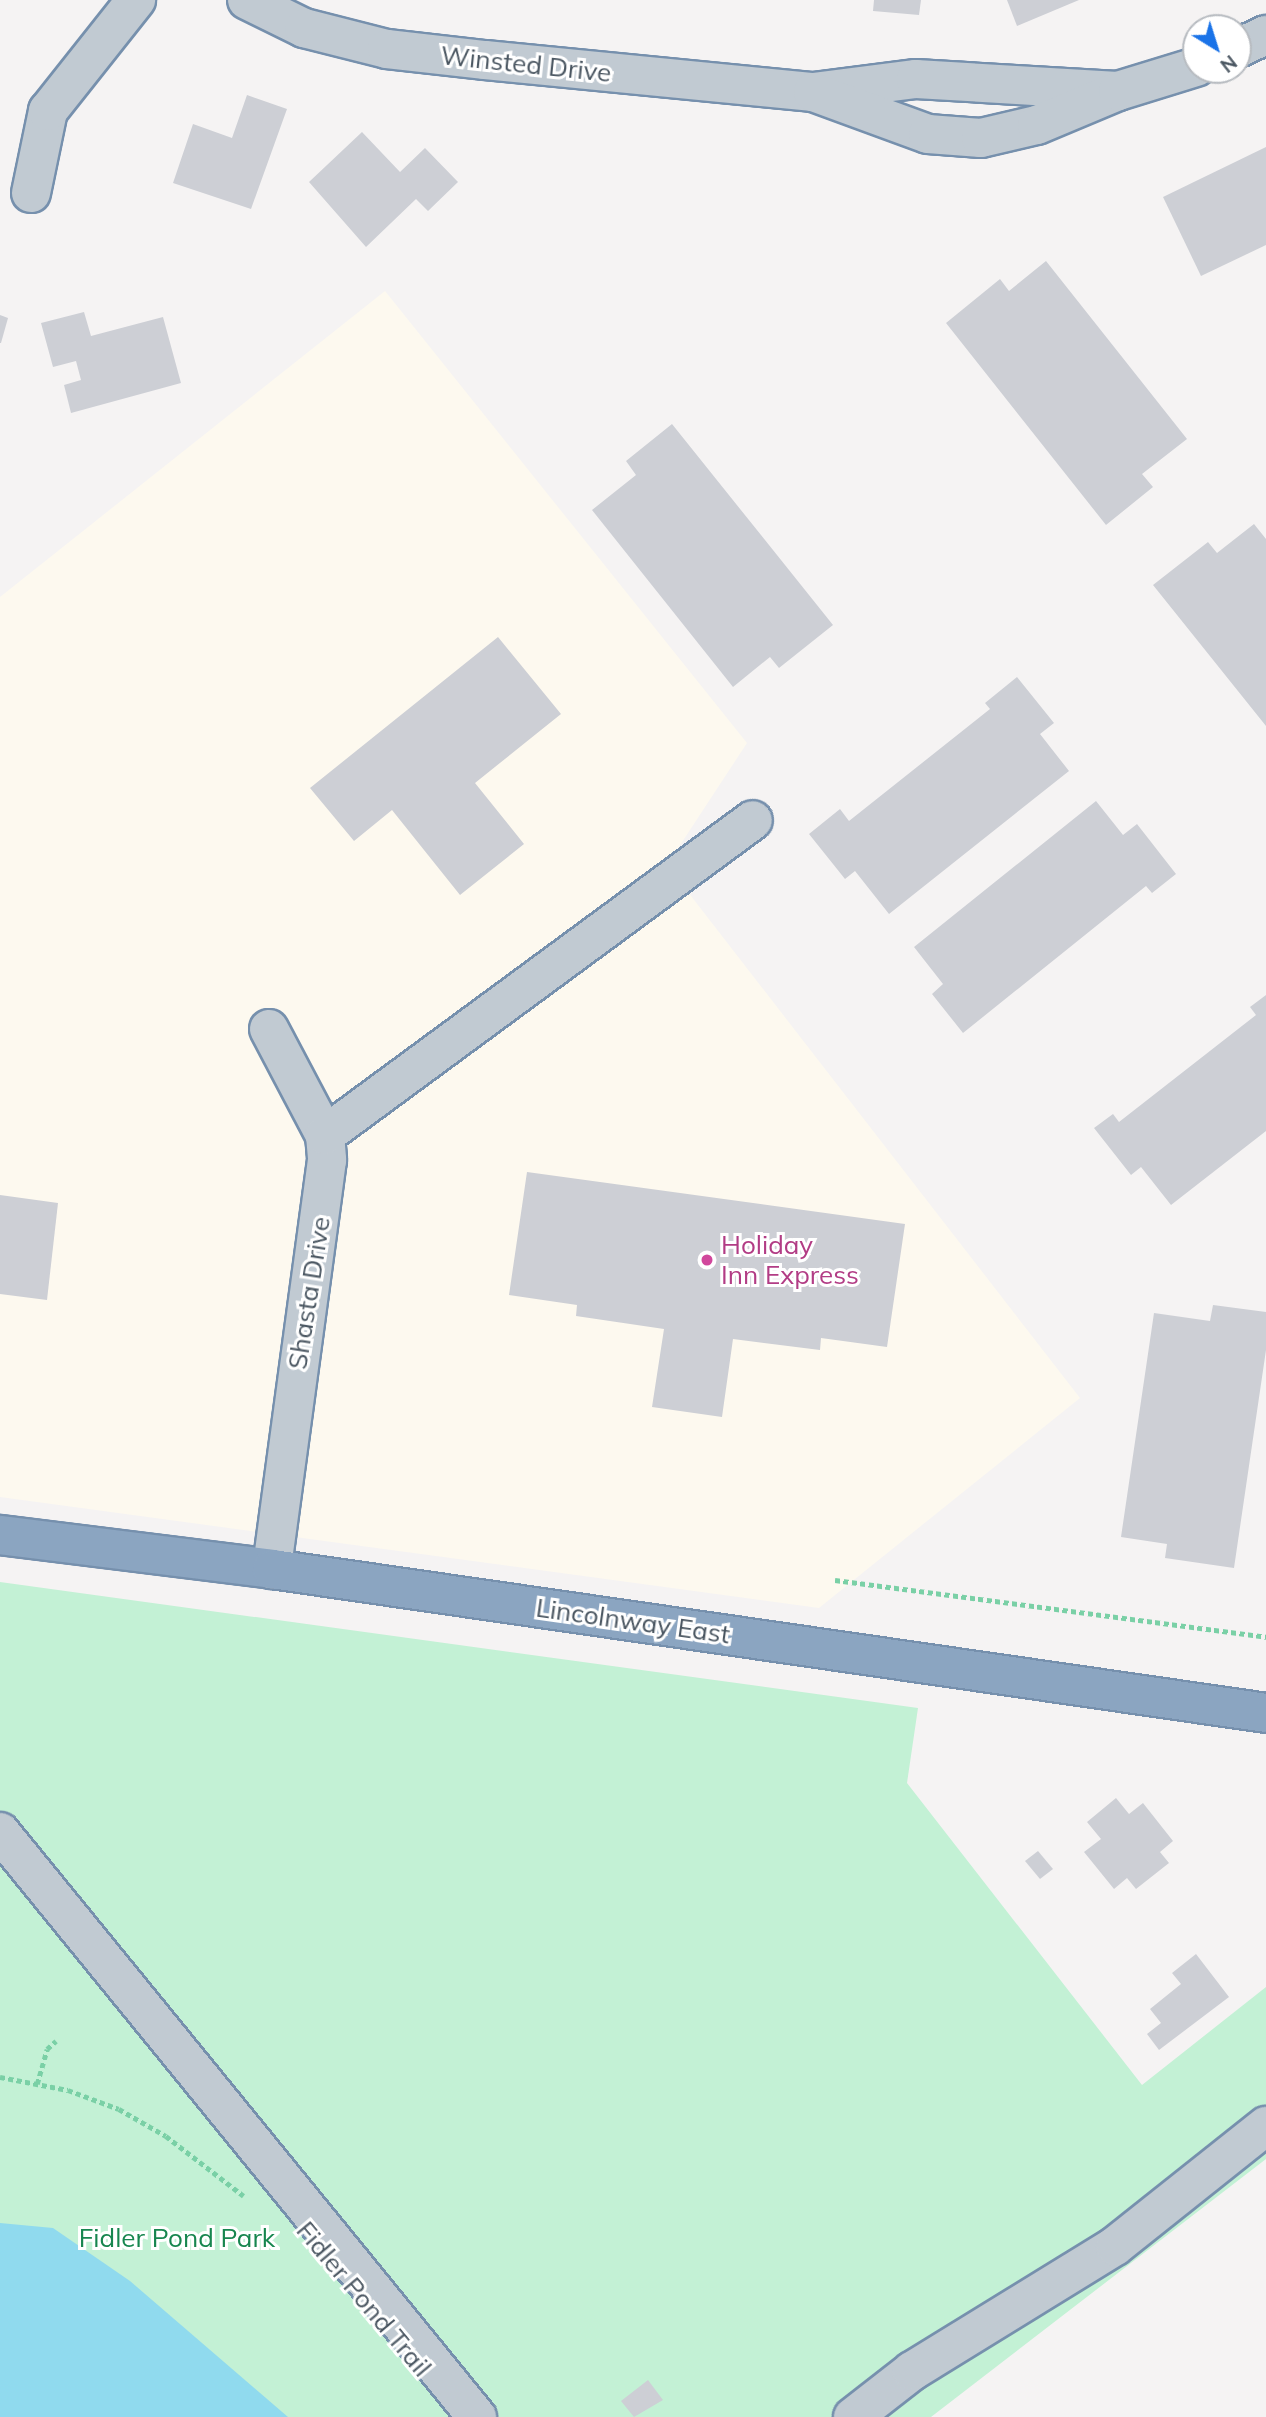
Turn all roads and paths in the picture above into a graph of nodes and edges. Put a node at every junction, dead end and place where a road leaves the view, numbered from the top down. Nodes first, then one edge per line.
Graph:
1 (136, 0) edge
2 (247, 0) edge
3 (1182, 71) edge
4 (1118, 91) junction
5 (813, 92) junction
6 (31, 193) dead end
7 (753, 820) dead end
8 (270, 1029) dead end
9 (325, 1135) junction
10 (0, 1535) edge
11 (272, 1569) junction
12 (835, 1580) dead end
13 (1266, 1637) edge
14 (1266, 1713) edge
15 (0, 1832) edge
16 (56, 2041) dead end
17 (0, 2077) edge
18 (37, 2084) junction
19 (1266, 2126) edge
20 (253, 2203) dead end
21 (477, 2417) edge
22 (853, 2417) edge

1 - 6 street
2 - 5 street, Winsted Drive
3 - 4 street, Winsted Drive
4 - 5 street, Winsted Drive
4 - 5 street, Winsted Drive
7 - 9 street
8 - 9 street, Shasta Drive
9 - 11 street, Shasta Drive
10 - 11 highway, Lincolnway East
11 - 14 highway, Lincolnway East
12 - 13 path
15 - 21 street
16 - 18 path
17 - 18 path
18 - 20 path
19 - 22 street

